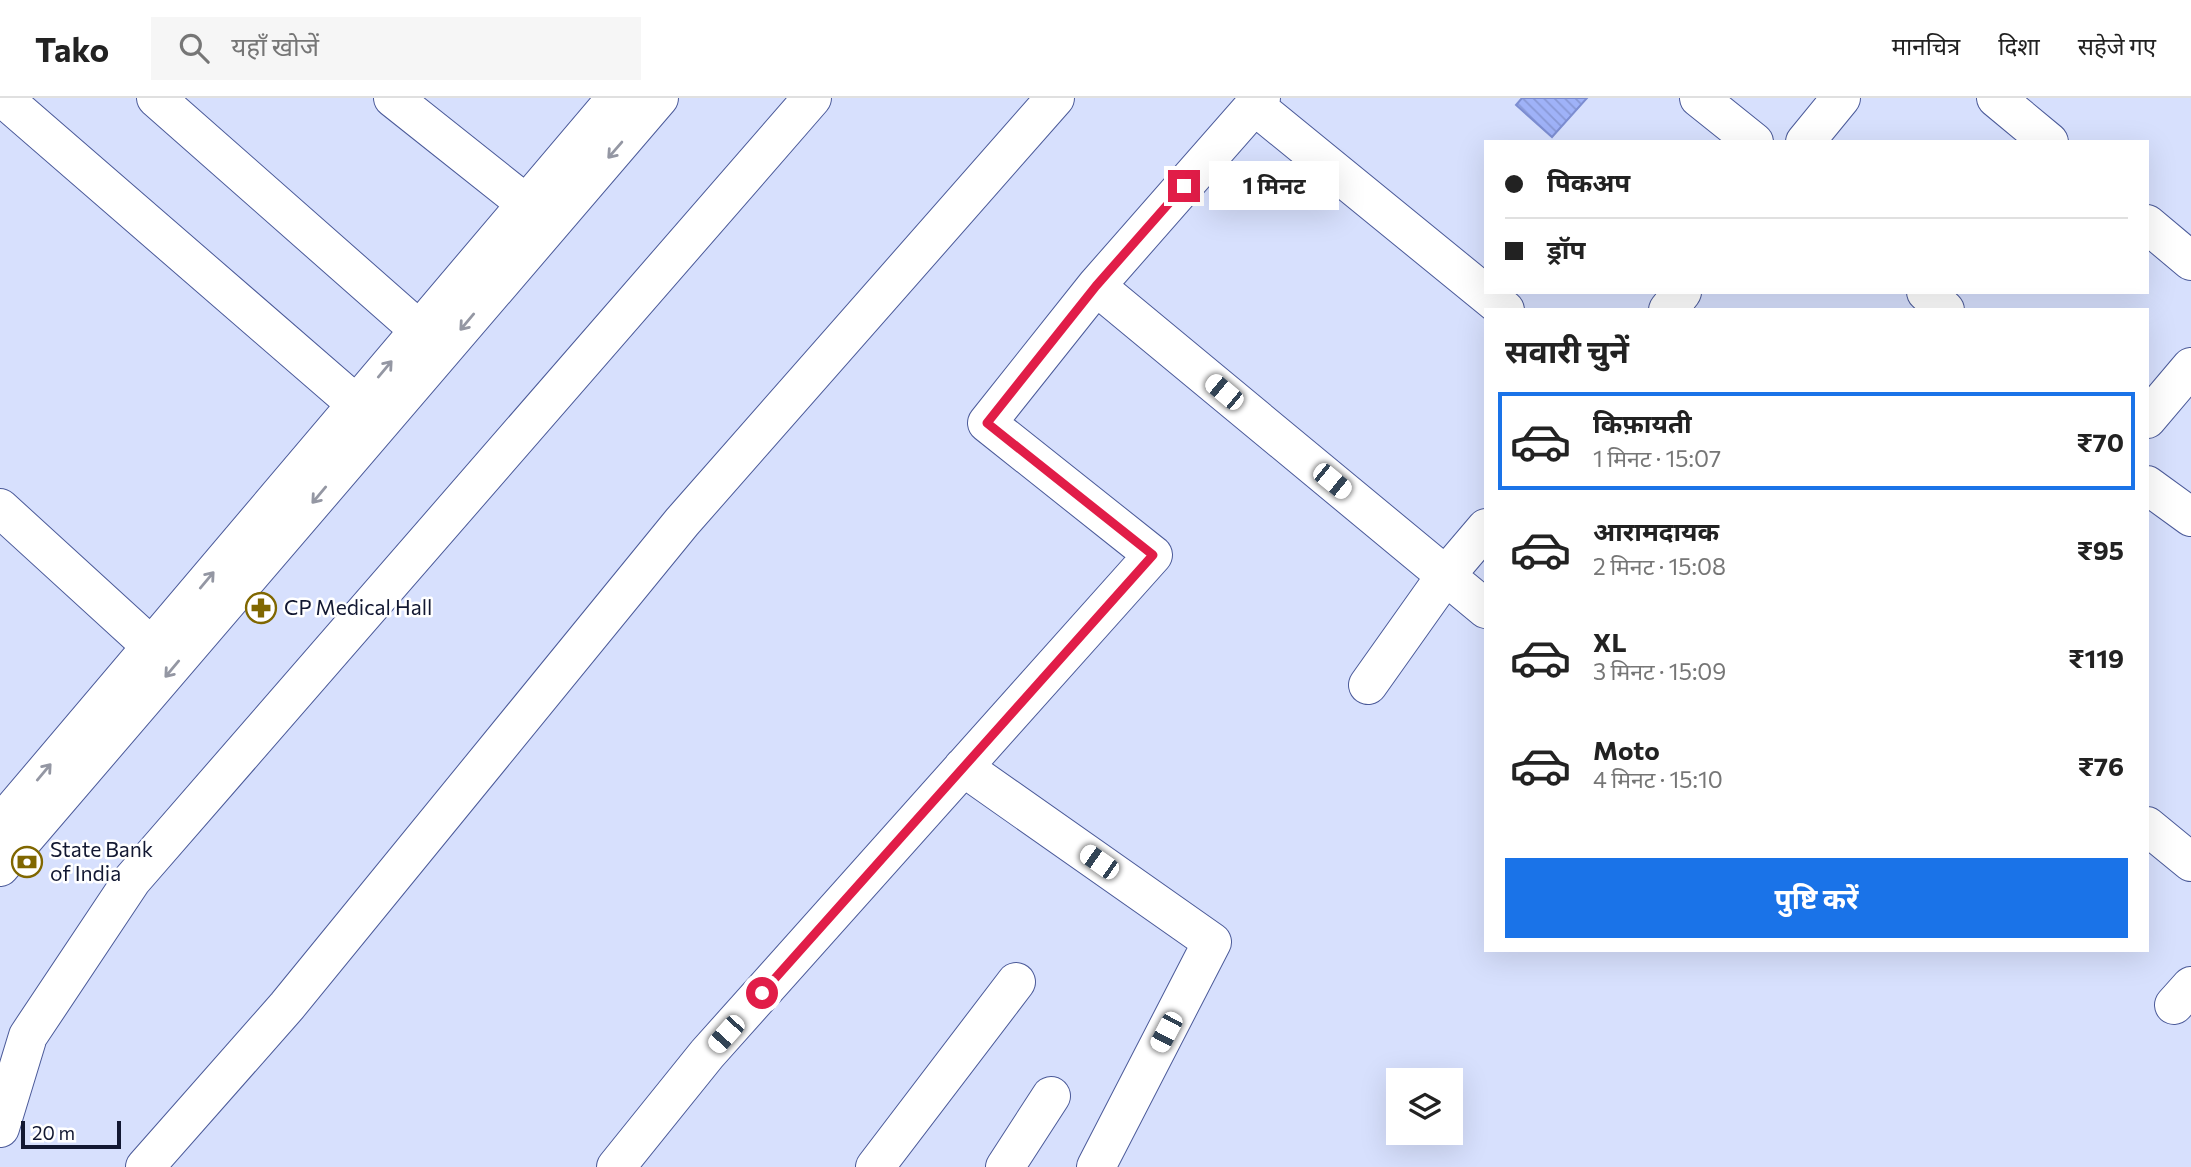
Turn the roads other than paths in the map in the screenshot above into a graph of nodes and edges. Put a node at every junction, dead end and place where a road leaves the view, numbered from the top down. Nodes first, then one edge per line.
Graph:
1 (3, 98) edge
2 (156, 98) edge
3 (393, 98) edge
4 (616, 98) edge
5 (659, 98) edge
6 (812, 98) edge
7 (1055, 98) edge
8 (1699, 98) edge
9 (1841, 98) edge
10 (1996, 98) edge
11 (1258, 102) edge
12 (1752, 140) edge
13 (1807, 140) edge
14 (2047, 140) edge
15 (525, 203) junction
16 (2149, 226) edge
17 (2191, 261) edge
18 (1096, 286) junction
19 (1484, 292) edge
20 (1486, 294) edge
21 (1680, 294) edge
22 (1928, 294) edge
23 (1503, 308) edge
24 (1670, 308) edge
25 (1943, 308) edge
26 (418, 328) junction
27 (2191, 367) edge
28 (356, 404) junction
29 (2149, 417) edge
30 (2149, 486) edge
31 (0, 508) edge
32 (2191, 517) edge
33 (1484, 530) edge
34 (1446, 575) junction
35 (1484, 607) edge
36 (151, 646) junction
37 (1368, 685) dead end
38 (963, 767) junction
39 (0, 825) edge
40 (2149, 828) edge
41 (2191, 862) edge
42 (0, 867) edge
43 (1016, 982) dead end
44 (1051, 1096) dead end
45 (0, 1128) edge
46 (145, 1167) edge
47 (616, 1167) edge
48 (875, 1167) edge
49 (1004, 1167) edge
50 (1096, 1167) edge

1 - 28 street
2 - 26 street
3 - 15 street
4 - 15 street
5 -> 42 street
6 - 45 street
7 - 46 street
8 - 12 street
9 - 13 street
10 - 14 street
11 - 18 street
11 - 19 street
15 - 26 street
16 - 17 street
18 - 34 street
18 - 38 street
20 - 23 street
21 - 24 street
22 - 25 street
28 -> 26 street
27 - 29 street
36 -> 28 street
30 - 32 street
31 - 36 street
33 - 34 street
34 - 35 street
34 - 37 street
39 -> 36 street
38 - 47 street
38 - 50 street
40 - 41 street
43 - 48 street
44 - 49 street

